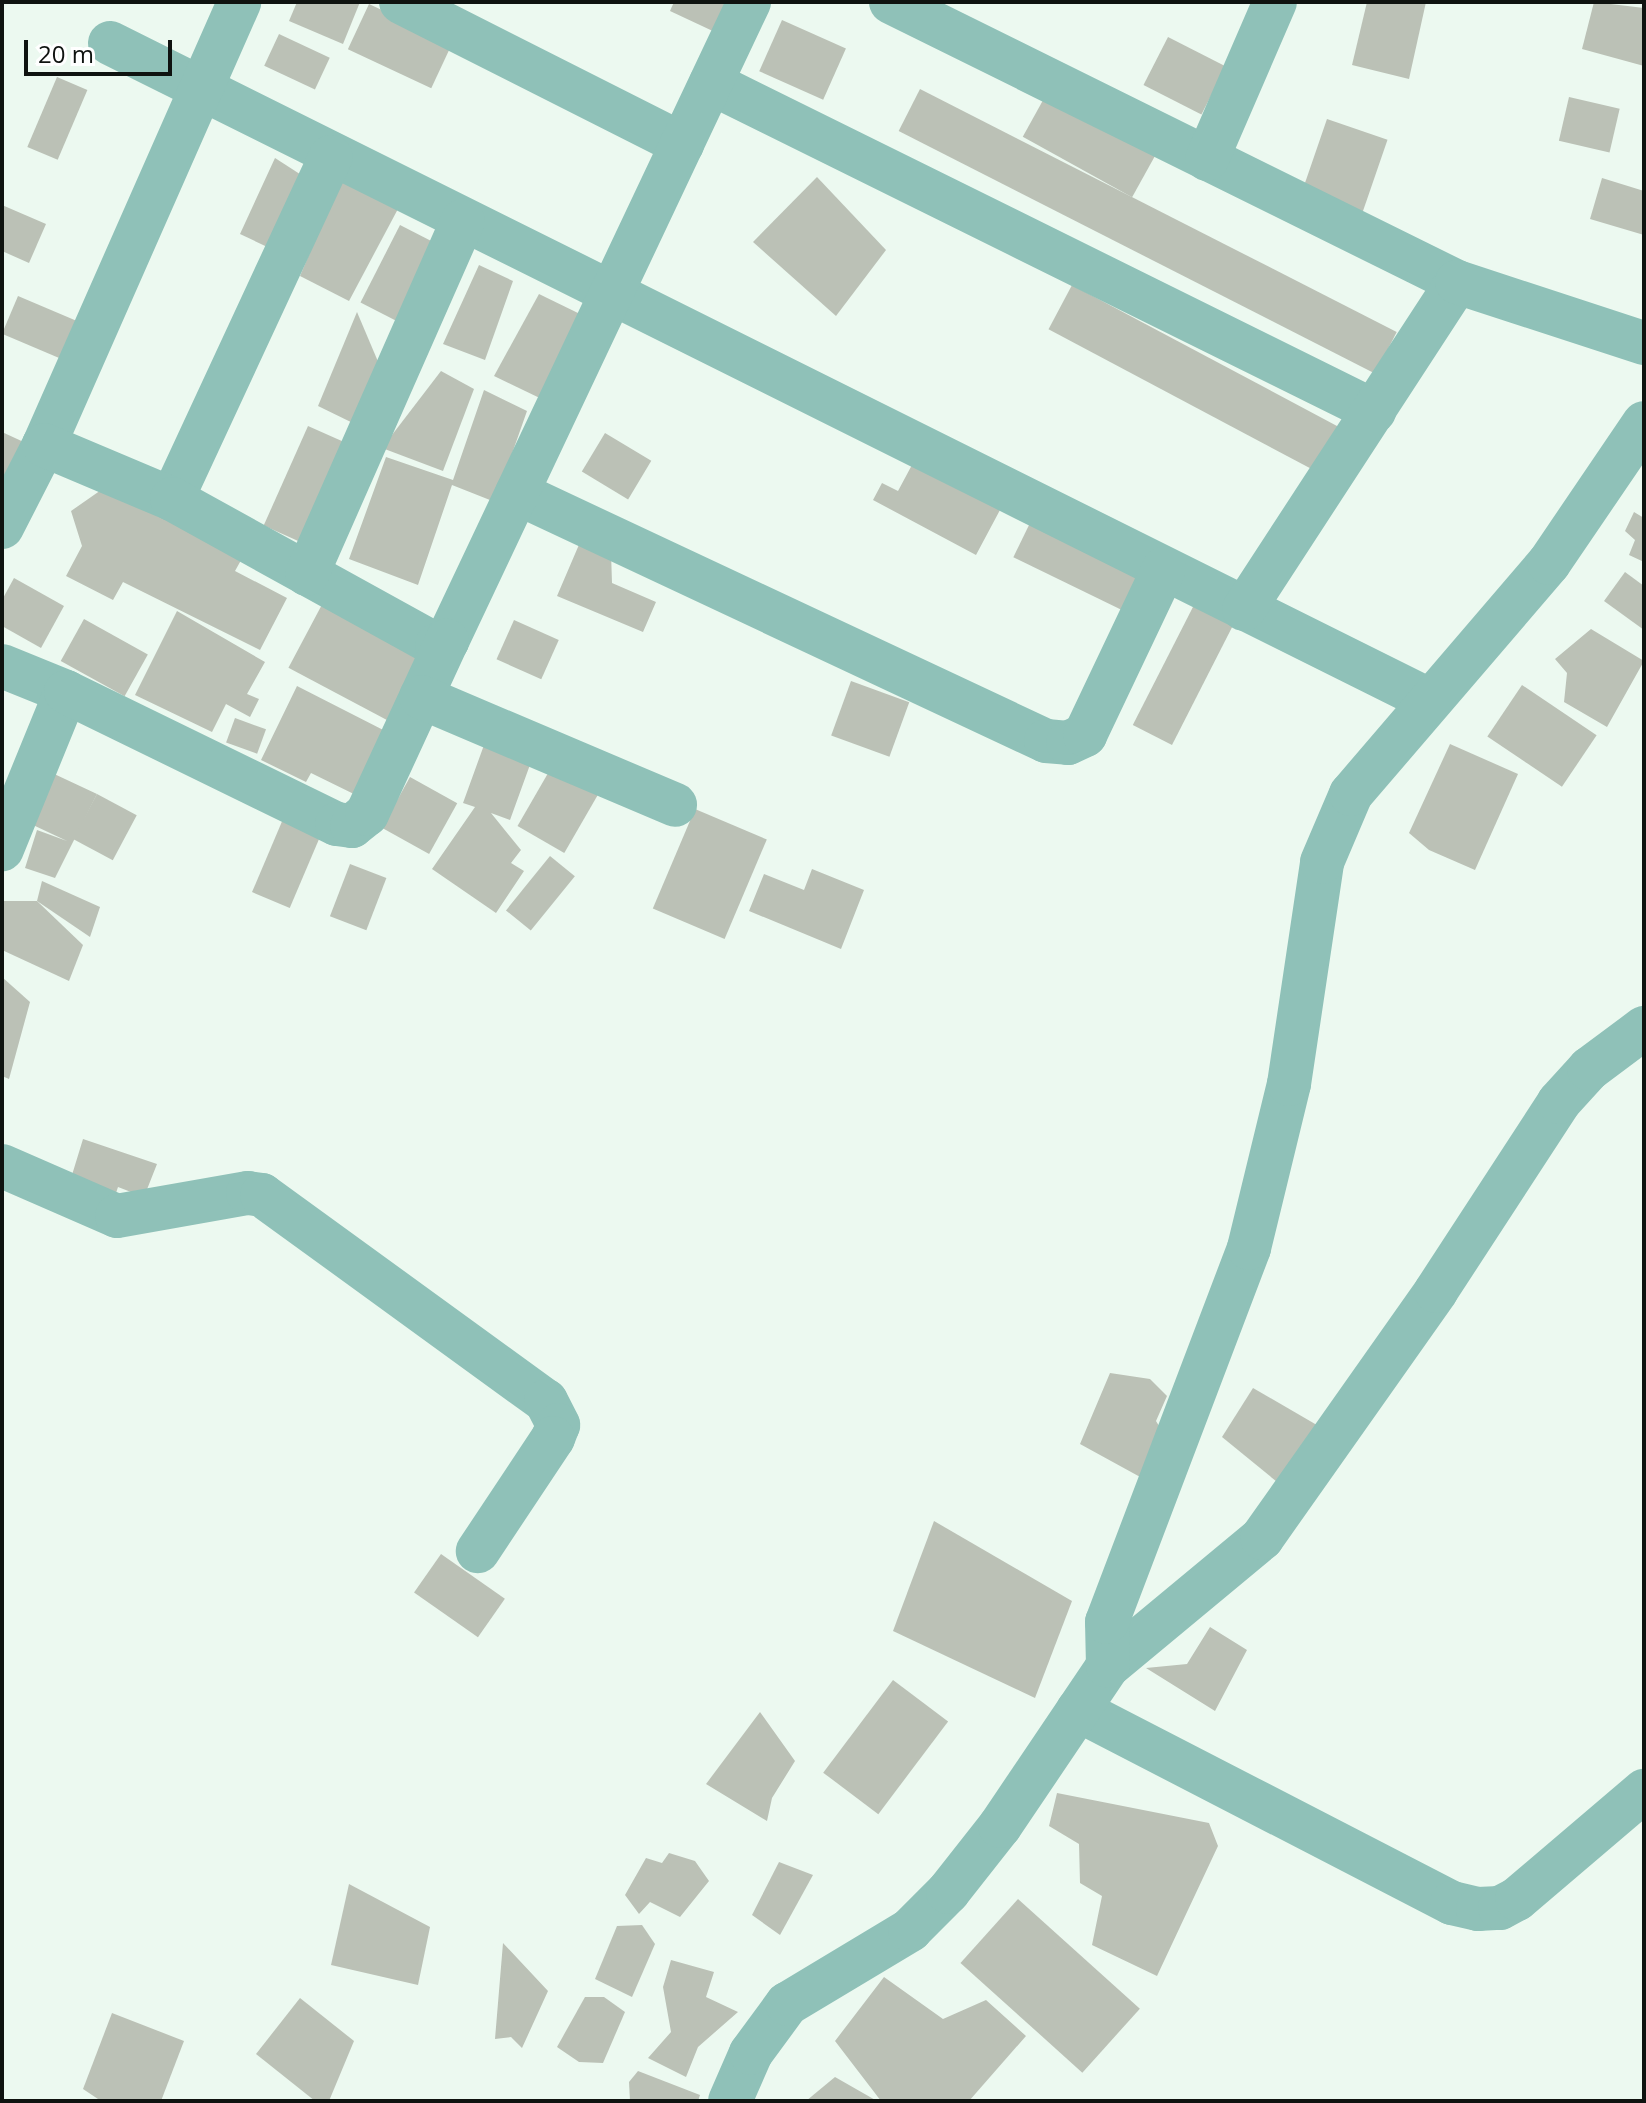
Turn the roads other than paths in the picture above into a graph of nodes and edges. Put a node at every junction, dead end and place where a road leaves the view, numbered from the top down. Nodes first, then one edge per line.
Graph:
1 (239, 2) edge
2 (401, 2) edge
3 (749, 2) edge
4 (891, 2) edge
5 (1264, 6) edge
6 (110, 43) dead end
7 (711, 83) junction
8 (198, 89) junction
9 (682, 144) junction
10 (331, 157) junction
11 (1207, 159) junction
12 (463, 221) junction
13 (1457, 282) junction
14 (611, 295) junction
15 (1644, 343) edge
16 (1374, 411) junction
17 (1644, 423) edge
18 (44, 445) junction
19 (517, 493) junction
20 (172, 499) junction
21 (2, 527) edge
22 (1164, 569) junction
23 (307, 574) junction
24 (1244, 609) junction
25 (447, 641) junction
26 (2, 666) edge
27 (66, 692) junction
28 (421, 697) junction
29 (1429, 700) junction
30 (675, 805) dead end
31 (2, 849) edge
32 (1644, 1028) edge
33 (2, 1166) edge
34 (478, 1551) dead end
35 (1108, 1666) junction
36 (1078, 1710) junction
37 (1644, 1791) edge
38 (730, 2101) edge

1 - 8 street
2 - 9 street
3 - 7 street
4 - 11 street
5 - 11 street
6 - 8 street
7 - 9 street
7 - 16 street
8 - 10 street
8 - 18 street
9 - 14 street
10 - 12 street
10 - 20 street
11 - 13 street
12 - 14 street
12 - 23 street
13 - 15 street
13 - 16 street
14 - 19 street
14 - 22 street
16 - 24 street
17 - 29 street
18 - 20 street
18 - 21 street
19 - 22 street
19 - 25 street
20 - 23 street
22 - 24 street
23 - 25 street
24 - 29 street
25 - 28 street
26 - 27 street
27 - 28 street
27 - 31 street
28 - 30 street
29 - 35 street
32 - 35 street
33 - 34 street
35 - 36 street
36 - 37 street
36 - 38 street

